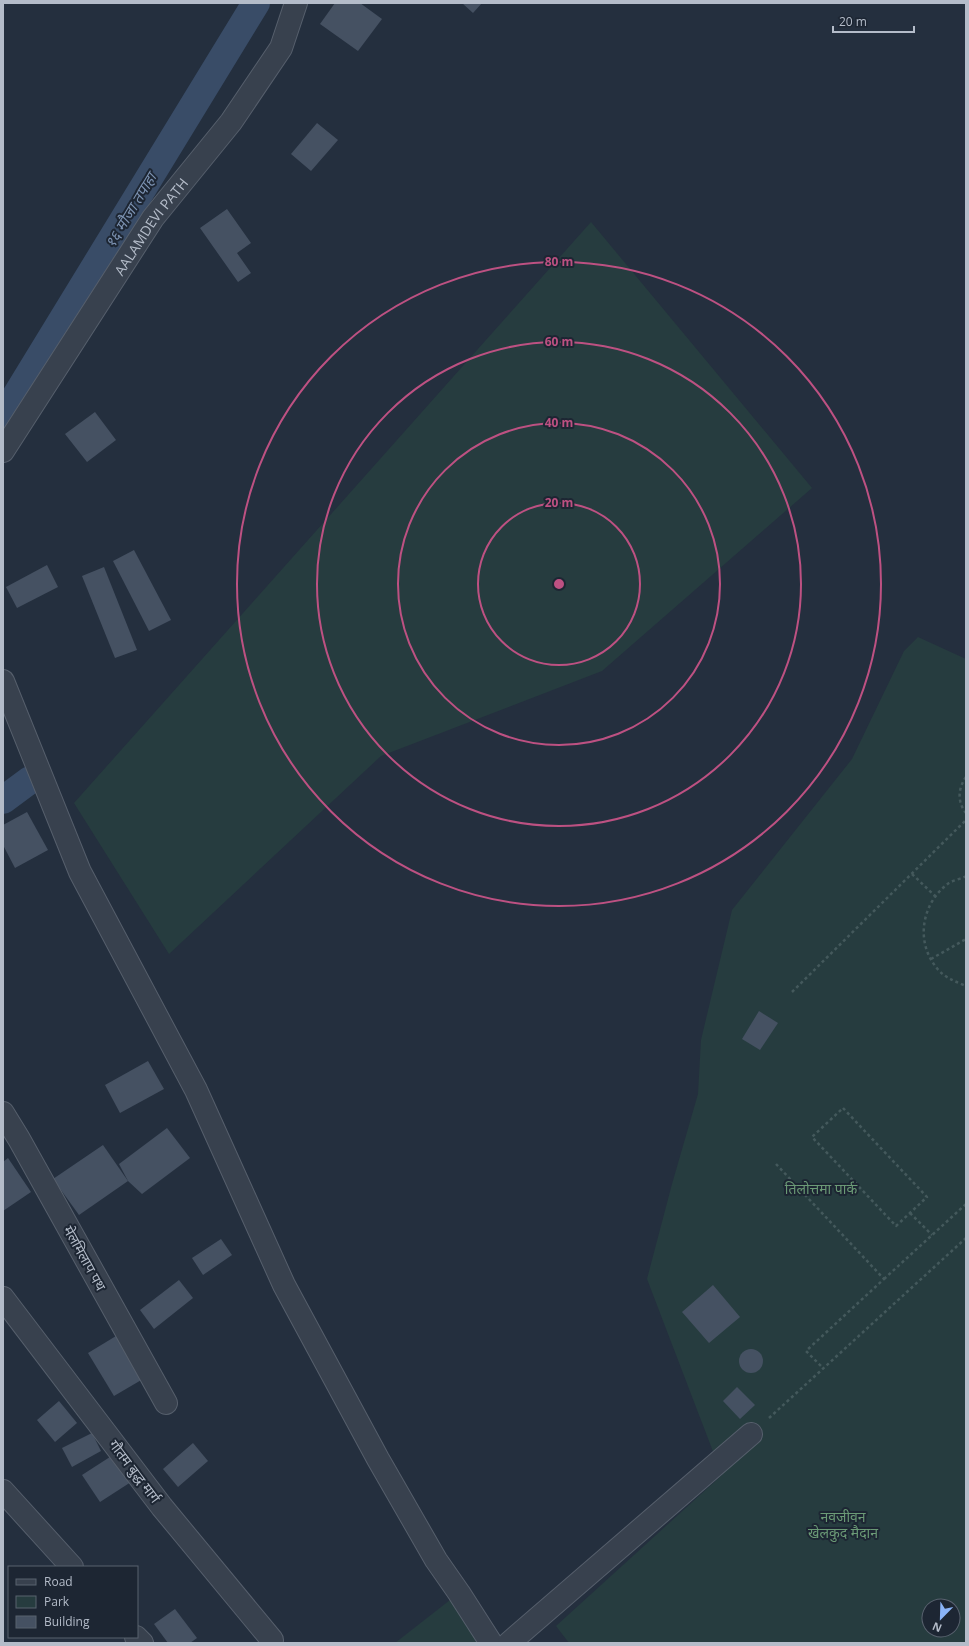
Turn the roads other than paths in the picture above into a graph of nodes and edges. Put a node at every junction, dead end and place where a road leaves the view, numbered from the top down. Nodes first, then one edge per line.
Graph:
1 (296, 3) edge
2 (3, 451) edge
3 (3, 681) edge
4 (3, 1113) edge
5 (3, 1298) edge
6 (166, 1403) dead end
7 (751, 1434) road end
8 (3, 1491) edge
9 (71, 1566) edge
10 (272, 1640) dead end
11 (491, 1643) edge
12 (509, 1643) edge

1 - 2 street, AALAMDEVI PATH
3 - 11 street
4 - 6 street, मेलमिलाप पथ
5 - 10 street, गौतम बुद्ध मार्ग
7 - 12 street
8 - 9 street

